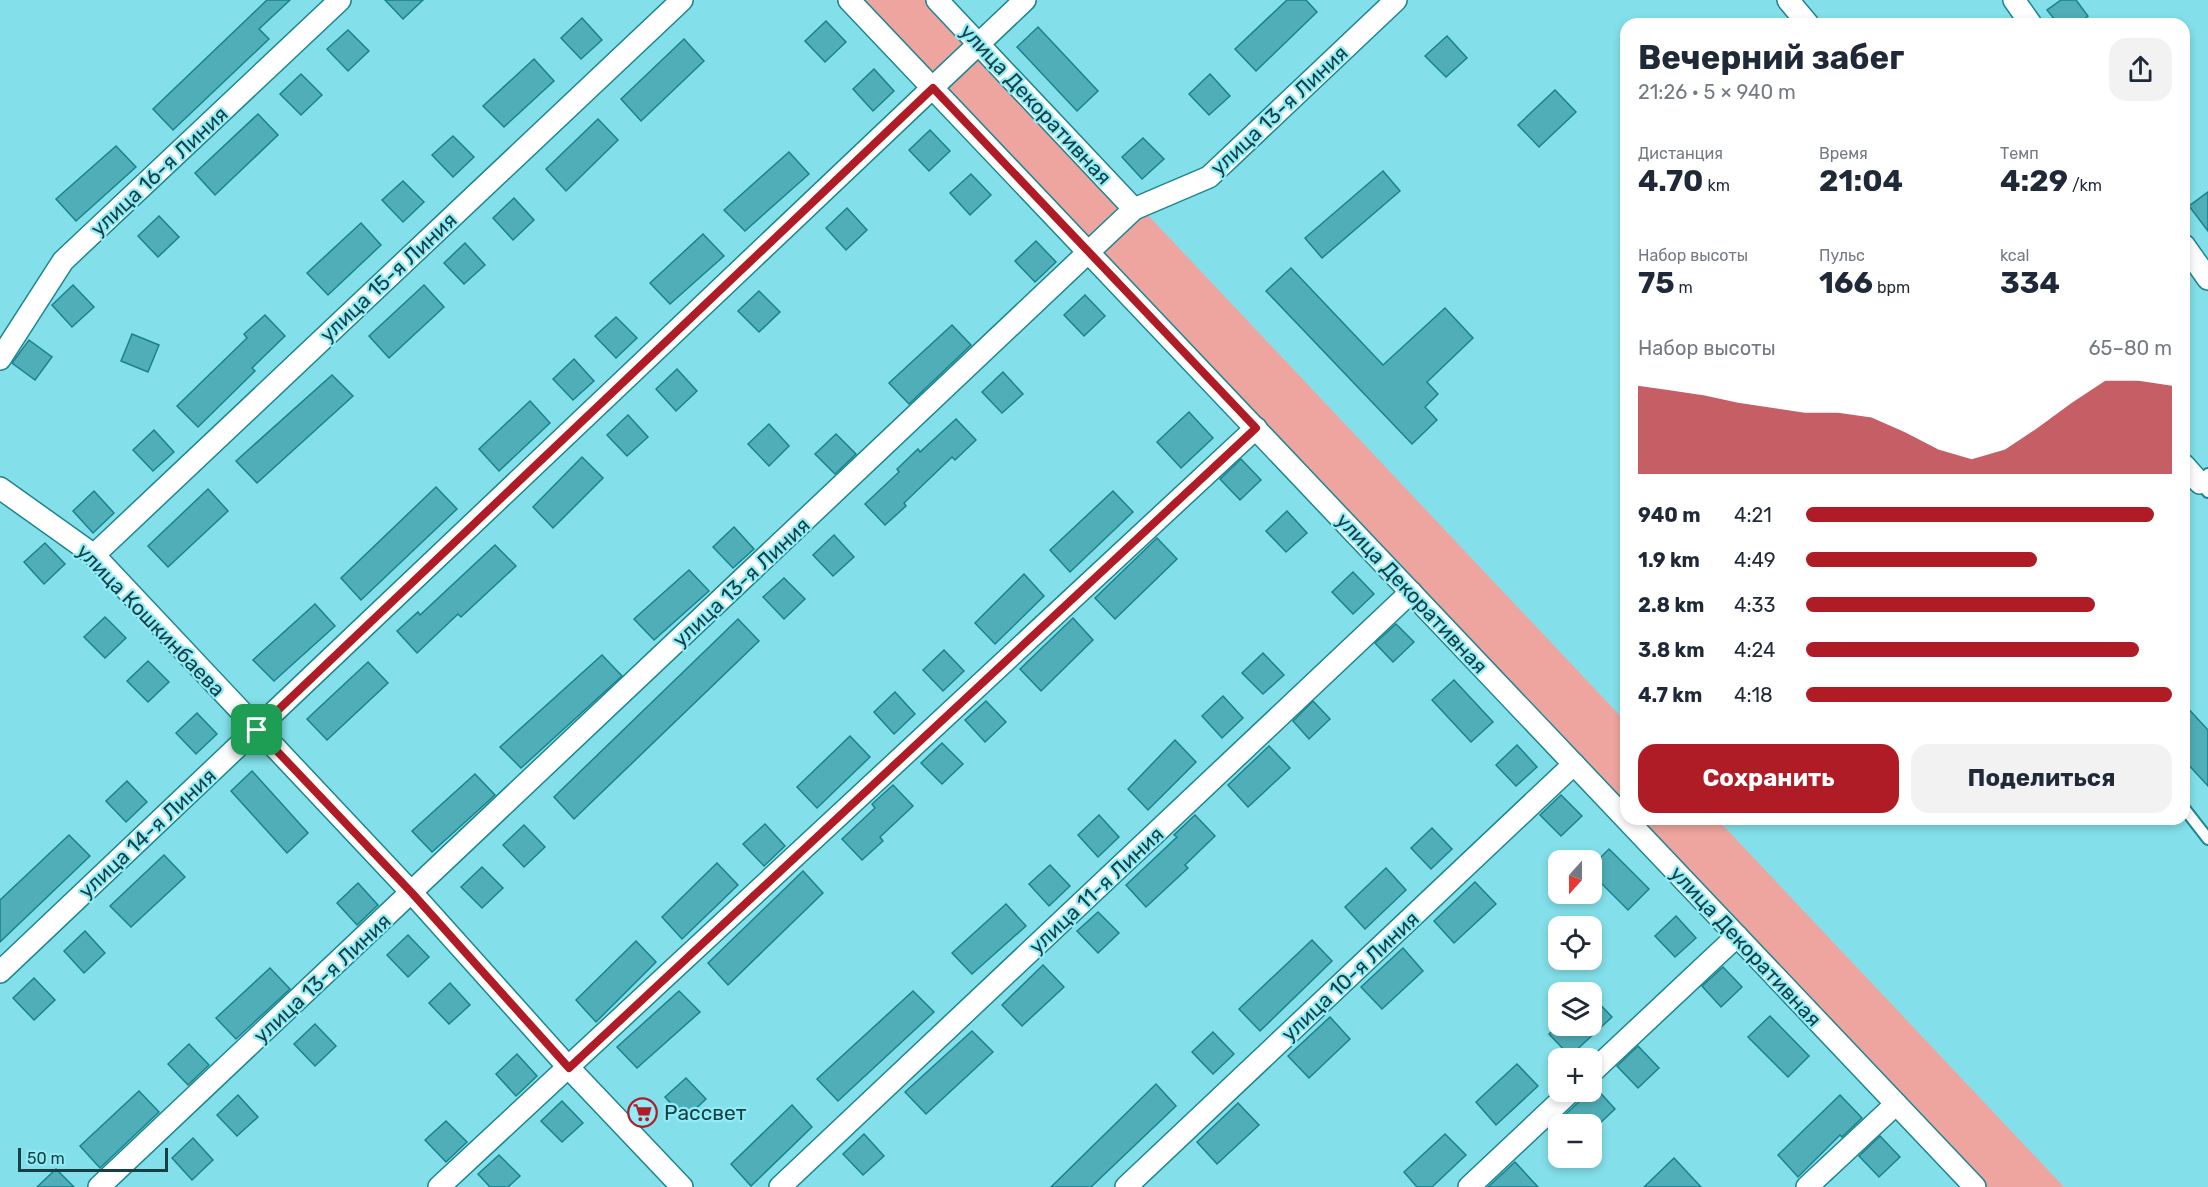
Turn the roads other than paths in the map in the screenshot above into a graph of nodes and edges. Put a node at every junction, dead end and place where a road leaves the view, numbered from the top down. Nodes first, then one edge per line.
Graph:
1 (340, 0) edge
2 (682, 0) edge
3 (849, 0) edge
4 (937, 0) edge
5 (1025, 0) edge
6 (1396, 0) edge
7 (1788, 0) edge
8 (2014, 0) edge
9 (1803, 18) edge
10 (2027, 18) edge
11 (978, 44) junction
12 (933, 88) junction
13 (1134, 209) junction
14 (1089, 253) junction
15 (2190, 254) edge
16 (2208, 279) edge
17 (0, 359) edge
18 (1256, 428) junction
19 (2190, 470) edge
20 (2205, 483) edge
21 (0, 488) edge
22 (94, 555) junction
23 (1411, 592) junction
24 (257, 730) junction
25 (1574, 764) junction
26 (1620, 813) edge
27 (2190, 816) edge
28 (1632, 825) edge
29 (2208, 838) edge
30 (412, 893) junction
31 (1737, 936) junction
32 (0, 972) edge
33 (1602, 1063) edge
34 (569, 1068) junction
35 (1559, 1102) edge
36 (1896, 1104) junction
37 (99, 1187) edge
38 (440, 1187) edge
39 (682, 1187) edge
40 (780, 1187) edge
41 (1126, 1187) edge
42 (1469, 1187) edge
43 (1807, 1187) edge
44 (1975, 1187) edge

1 - 17 street, улица 16-я Линия
2 - 22 street, улица 15-я Линия
3 - 12 street, улица Декоративная
4 - 11 street, улица Декоративная
5 - 11 street, улица 14-я Линия
6 - 13 street, улица 13-я Линия
7 - 9 street
8 - 10 street
11 - 12 street, улица 14-я Линия
11 - 13 street, улица Декоративная
12 - 14 street, улица Декоративная
12 - 24 street, улица 14-я Линия
13 - 14 street, улица 13-я Линия
14 - 18 street, улица Декоративная
14 - 30 street, улица 13-я Линия
15 - 16 street
18 - 23 street, улица Декоративная
18 - 34 street
19 - 20 street
21 - 22 street, улица Кошкинбаева
22 - 24 street, улица Кошкинбаева
23 - 25 street, улица Декоративная
23 - 40 street, улица 11-я Линия
24 - 30 street, улица Кошкинбаева
24 - 32 street, улица 14-я Линия
25 - 26 street, улица Декоративная
25 - 41 street, улица 10-я Линия
27 - 29 lane
28 - 31 street, улица Декоративная
30 - 34 street, улица Кошкинбаева
30 - 37 street, улица 13-я Линия
31 - 33 street
31 - 36 street, улица Декоративная
34 - 38 street
34 - 39 street, улица Кошкинбаева
35 - 42 street
36 - 43 street
36 - 44 street, улица Декоративная

